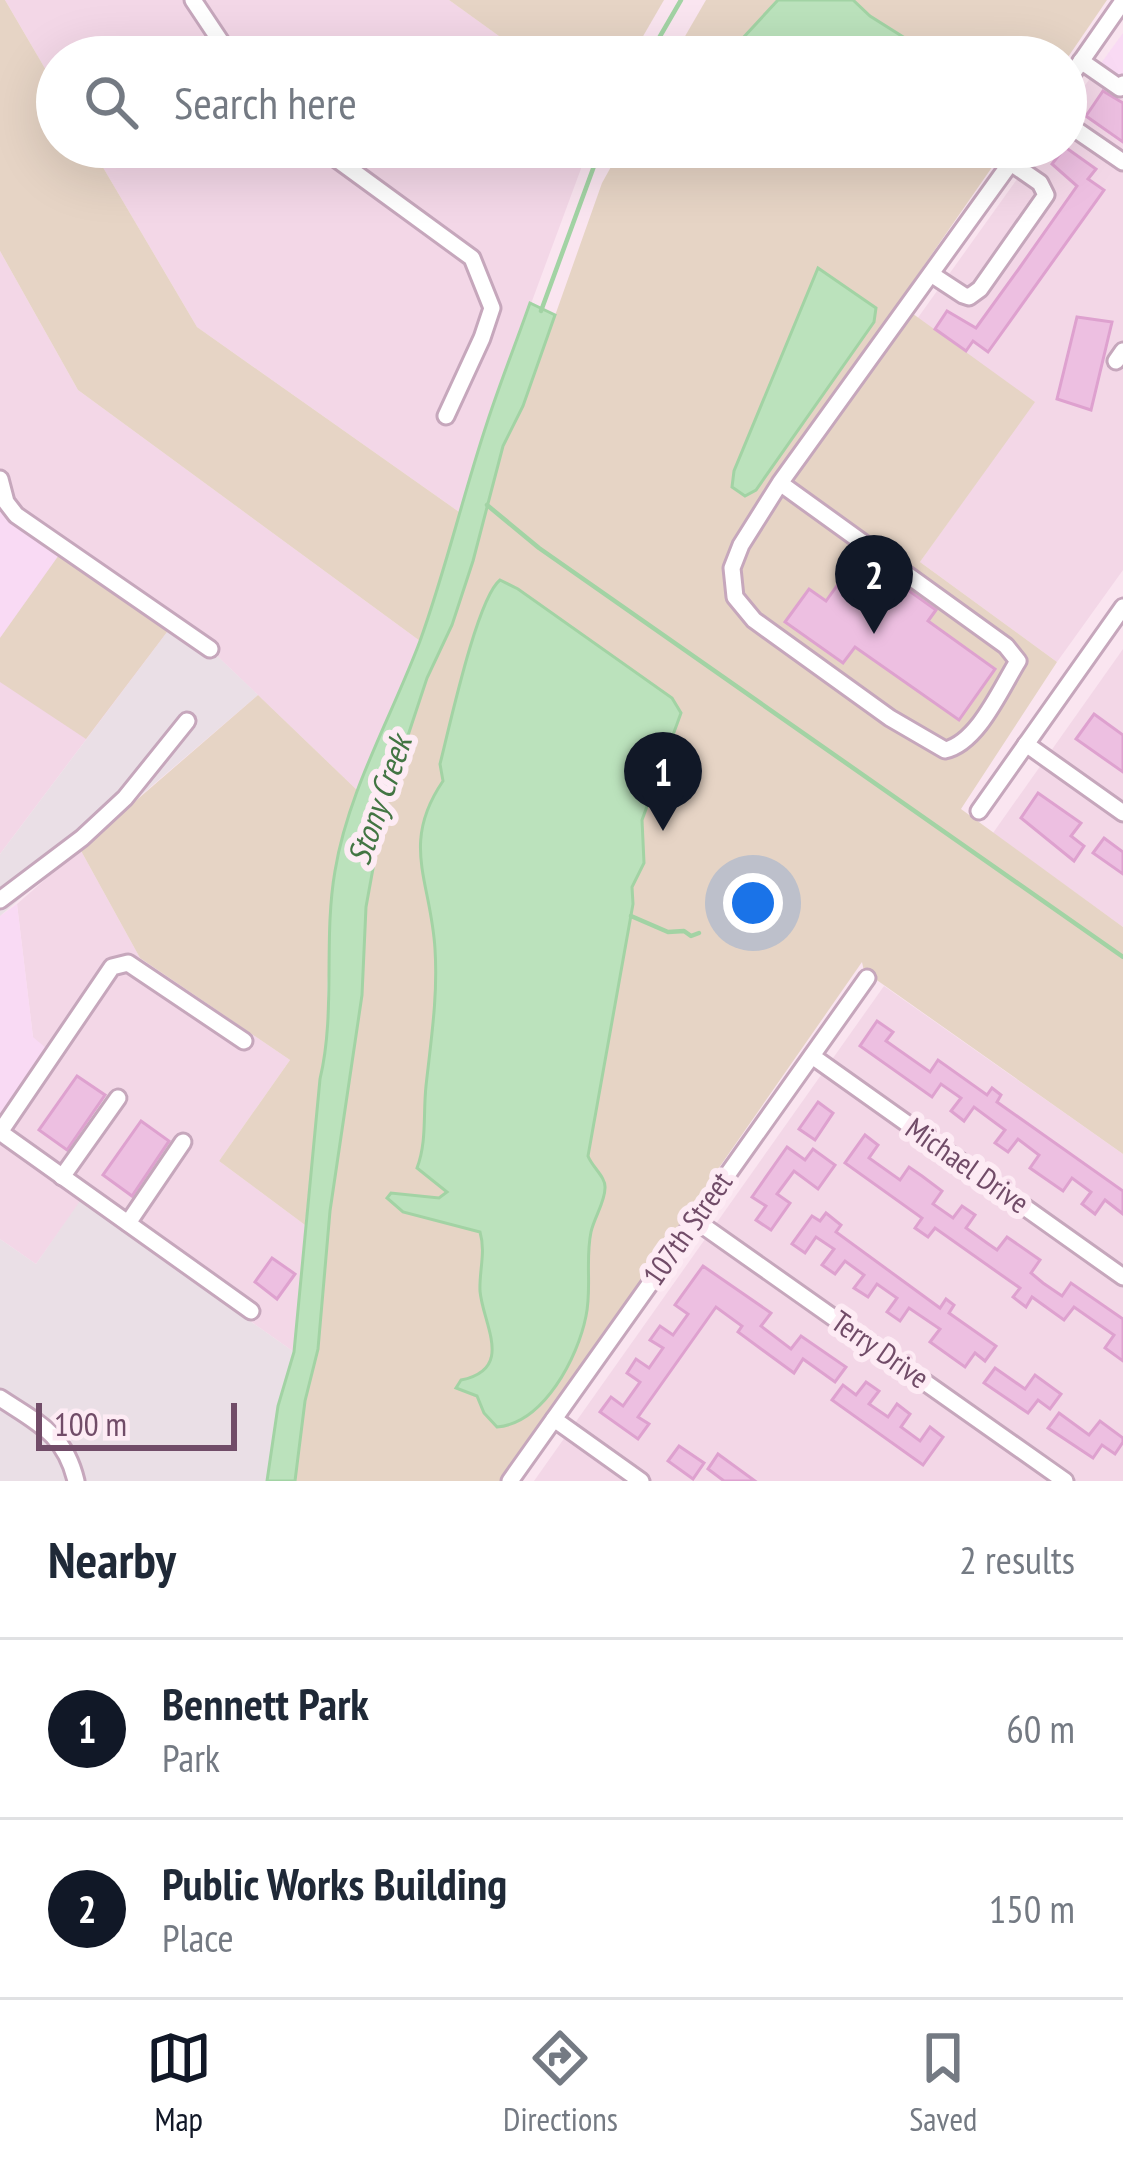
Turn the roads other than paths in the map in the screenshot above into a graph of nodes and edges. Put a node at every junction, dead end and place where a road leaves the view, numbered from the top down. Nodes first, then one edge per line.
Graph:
1 (193, 0) edge
2 (1123, 1) edge
3 (217, 36) edge
4 (1087, 52) edge
5 (1087, 65) edge
6 (1123, 84) edge
7 (1087, 137) edge
8 (1123, 162) edge
9 (348, 168) edge
10 (1007, 168) edge
11 (1018, 168) edge
12 (931, 274) junction
13 (446, 416) dead end
14 (0, 479) edge
15 (780, 483) junction
16 (1123, 607) edge
17 (210, 649) dead end
18 (187, 721) dead end
19 (1026, 744) junction
20 (979, 811) dead end
21 (1123, 813) edge
22 (0, 901) edge
23 (867, 978) dead end
24 (244, 1041) dead end
25 (812, 1056) junction
26 (118, 1097) dead end
27 (0, 1132) edge
28 (184, 1142) dead end
29 (62, 1177) junction
30 (695, 1220) junction
31 (128, 1223) junction
32 (1123, 1277) edge
33 (251, 1311) dead end
34 (0, 1398) edge
35 (554, 1419) junction
36 (76, 1481) edge
37 (510, 1481) edge
38 (641, 1481) edge
39 (1065, 1481) edge

1 - 3 street
2 - 4 street
5 - 6 street
7 - 8 street
9 - 13 street
10 - 12 street
11 - 12 street
12 - 15 street
14 - 17 street
15 - 15 street
16 - 19 street
18 - 22 street
19 - 20 street
19 - 21 street
23 - 25 street, 107th Street
24 - 27 street
25 - 30 street, 107th Street
25 - 32 street, Michael Drive
26 - 29 street
27 - 29 street
28 - 31 street
29 - 31 street
30 - 35 street, 107th Street
30 - 39 street, Terry Drive
31 - 33 street
34 - 36 street
35 - 37 street, 107th Street
35 - 38 street

